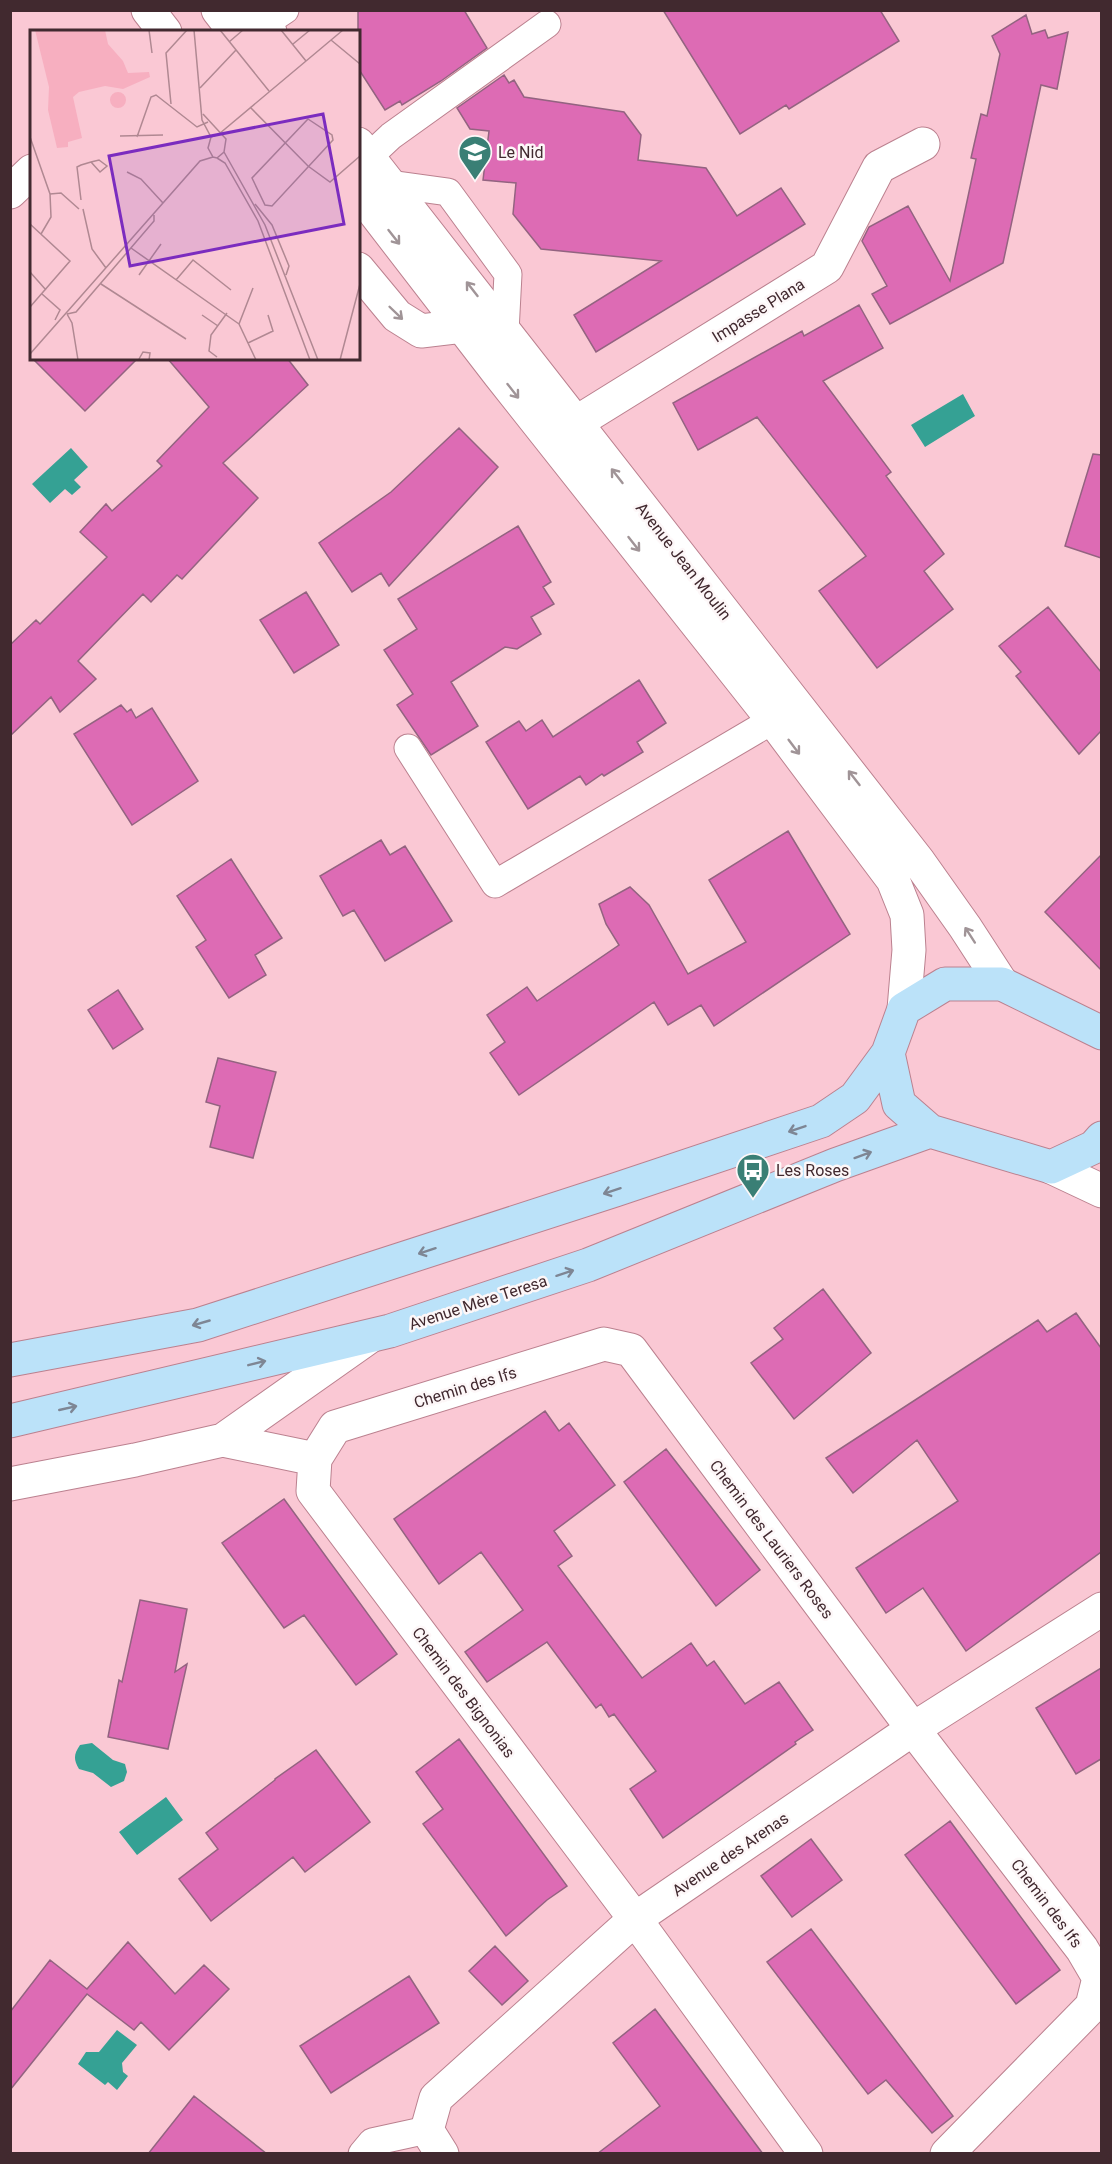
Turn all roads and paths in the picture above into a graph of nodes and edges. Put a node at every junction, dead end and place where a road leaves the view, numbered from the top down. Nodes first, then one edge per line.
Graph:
1 (148, 10) edge
2 (218, 10) edge
3 (261, 23) edge
4 (547, 24) dead end
5 (163, 30) edge
6 (923, 144) dead end
7 (362, 156) edge
8 (372, 193) edge
9 (360, 271) edge
10 (463, 326) junction
11 (563, 431) junction
12 (773, 720) junction
13 (408, 748) dead end
14 (1002, 984) junction
15 (904, 1008) junction
16 (1101, 1033) edge
17 (888, 1053) junction
18 (930, 1131) junction
19 (1101, 1138) edge
20 (1051, 1167) junction
21 (1101, 1191) edge
22 (369, 1337) junction
23 (631, 1350) joint
24 (10, 1360) edge
25 (10, 1421) edge
26 (223, 1440) junction
27 (315, 1459) junction
28 (10, 1484) edge
29 (1101, 1610) edge
30 (913, 1729) junction
31 (635, 1919) junction
32 (435, 2142) edge
33 (362, 2154) edge
34 (806, 2154) edge
35 (947, 2154) edge

1 - 5 street
2 - 3 street
4 - 7 lane
6 - 11 street, Impasse Plana
7 - 8 street, Avenue Jean Moulin
8 -> 10 street, Avenue Jean Moulin
8 - 11 street, Avenue Jean Moulin
9 -> 10 street
10 -> 11 street, Avenue Jean Moulin
11 -> 12 street, Avenue Jean Moulin
14 -> 11 street, Avenue Jean Moulin
12 - 13 lane
12 -> 15 street, Avenue Jean Moulin
14 - 15 main road
14 - 16 main road
15 - 17 main road
17 - 18 main road
17 -> 24 main road
18 - 20 main road
22 -> 18 main road, Avenue Mère Teresa
19 - 20 main road
20 - 21 street
25 -> 22 main road, Avenue Mère Teresa
22 - 26 street
23 - 27 street, Chemin des Ifs
23 - 30 street, Chemin des Lauriers Roses
26 - 27 street
26 - 28 street
27 - 31 street, Chemin des Bignonias
29 - 30 street, Avenue des Arenas
30 - 31 street, Avenue des Arenas
30 - 35 street, Chemin des Ifs
31 - 32 street, Avenue des Arenas
31 - 34 street
32 - 33 lane

